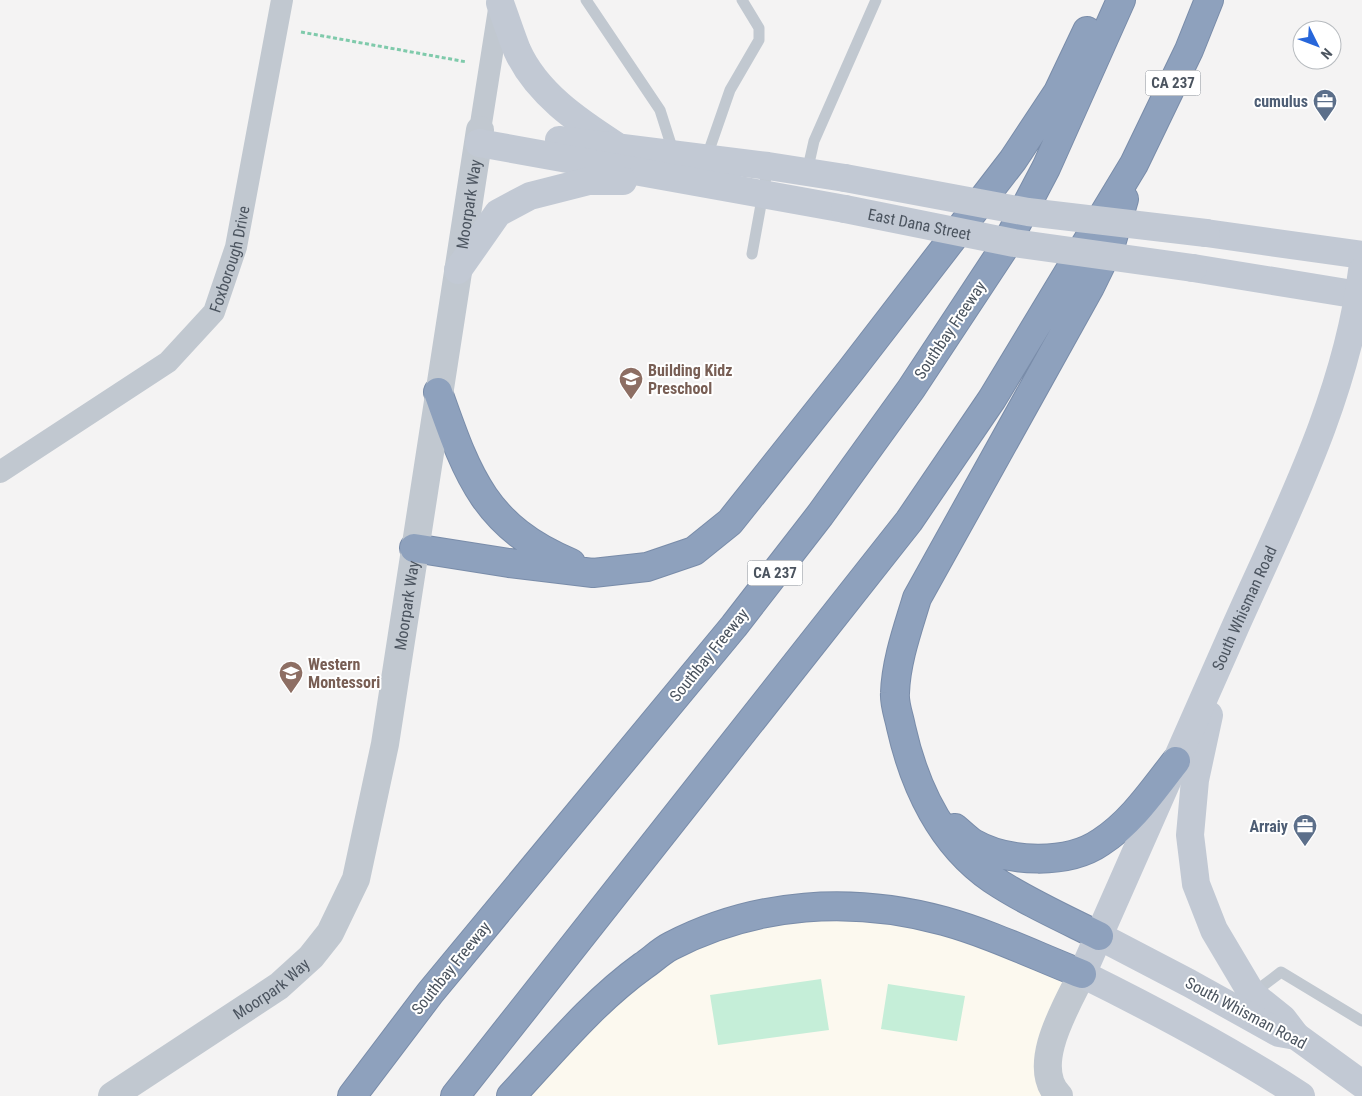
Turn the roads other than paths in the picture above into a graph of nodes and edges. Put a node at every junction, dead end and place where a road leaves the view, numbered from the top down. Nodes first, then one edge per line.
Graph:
1 (282, 0) edge
2 (586, 0) edge
3 (742, 0) edge
4 (876, 0) edge
5 (1102, 0) edge
6 (1121, 0) edge
7 (1210, 0) edge
8 (501, 2) edge
9 (479, 136) junction
10 (620, 149) junction
11 (675, 155) junction
12 (706, 159) junction
13 (1134, 164) junction
14 (768, 166) junction
15 (807, 172) junction
16 (684, 182) junction
17 (762, 195) junction
18 (752, 254) dead end
19 (1362, 255) edge
20 (458, 270) junction
21 (1361, 287) edge
22 (438, 392) junction
23 (0, 472) edge
24 (414, 548) junction
25 (593, 573) junction
26 (1219, 665) junction
27 (906, 747) junction
28 (1176, 761) junction
29 (1099, 936) junction
30 (1082, 974) junction
31 (1252, 994) junction
32 (1362, 1020) edge
33 (1296, 1036) junction
34 (1362, 1084) edge
35 (112, 1096) edge
36 (352, 1096) edge
37 (455, 1096) edge
38 (511, 1096) edge
39 (1059, 1096) edge
40 (1301, 1096) edge

1 - 23 street, Foxborough Drive
2 - 11 lane
3 - 12 lane
4 - 15 lane
5 - 25 highway
6 - 36 highway, Southbay Freeway / CA 237
7 - 13 highway, CA 237
8 - 9 street, Moorpark Way
8 - 10 main road
9 - 10 main road, East Dana Street
9 - 16 main road, East Dana Street
9 - 20 street, Moorpark Way
10 - 11 main road, East Dana Street
11 - 12 main road, East Dana Street
12 - 14 main road, East Dana Street
13 - 27 highway
13 - 37 highway, CA 237
14 - 15 main road, East Dana Street
14 - 17 lane
15 - 19 main road, East Dana Street, bridge
16 - 17 main road, East Dana Street
16 - 20 main road
17 - 18 lane
17 - 21 main road, East Dana Street, bridge
20 - 22 street, Moorpark Way
21 - 26 main road, South Whisman Road
22 - 24 street, Moorpark Way
22 - 25 highway
24 - 25 highway
24 - 35 street, Moorpark Way
26 - 28 main road, South Whisman Road
26 - 31 main road
27 - 28 highway
27 - 29 highway
28 - 29 main road, South Whisman Road
29 - 30 main road, South Whisman Road
29 - 33 main road, South Whisman Road
30 - 38 highway
30 - 39 street
30 - 40 main road
31 - 32 lane
31 - 33 main road
33 - 34 main road, South Whisman Road

